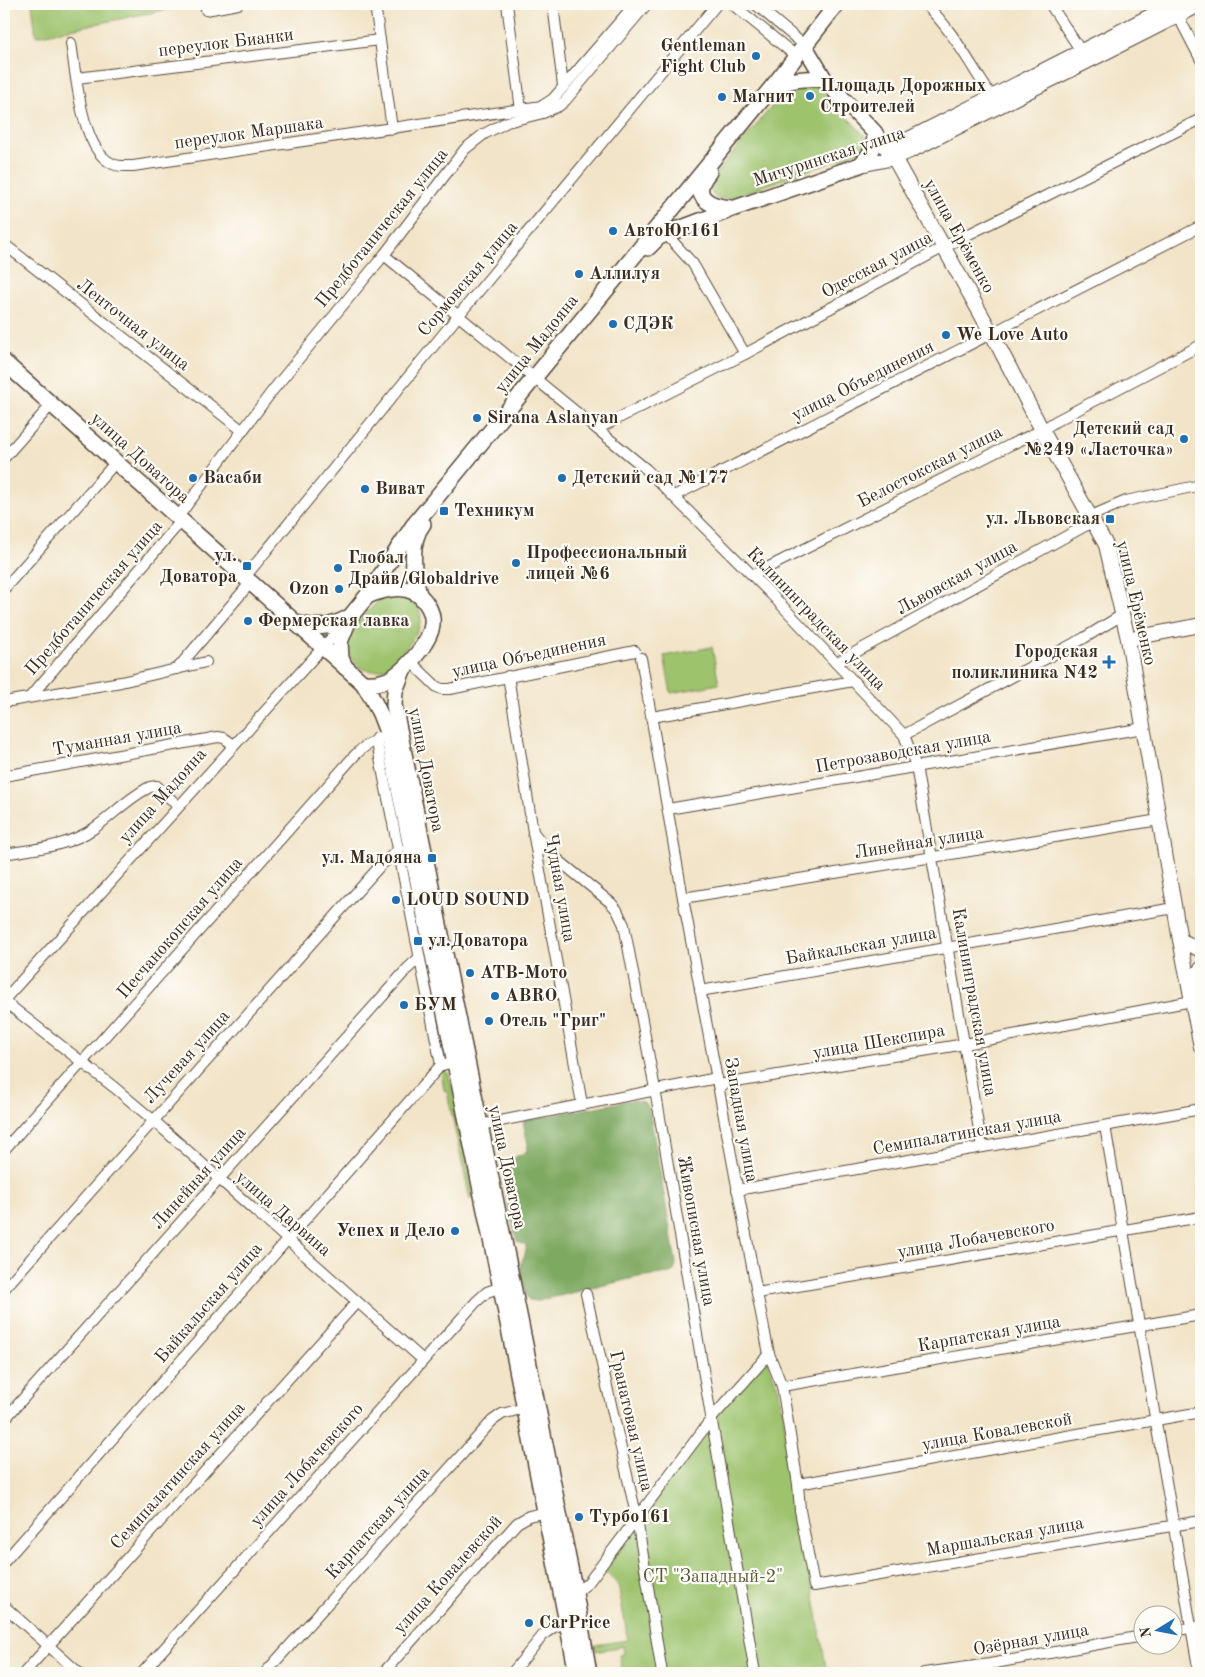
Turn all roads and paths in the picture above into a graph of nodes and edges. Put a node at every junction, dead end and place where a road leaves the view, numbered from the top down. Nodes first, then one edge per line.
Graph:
1 (238, 4) edge
2 (375, 4) edge
3 (507, 4) edge
4 (553, 4) edge
5 (635, 4) edge
6 (647, 4) edge
7 (717, 4) edge
8 (732, 4) edge
9 (755, 4) edge
10 (837, 4) edge
11 (845, 4) edge
12 (925, 4) edge
13 (1050, 4) edge
14 (1201, 4) edge
15 (1174, 7) edge
16 (206, 10) dead end
17 (380, 40) junction
18 (71, 43) dead end
19 (800, 50) junction
20 (1081, 52) junction
21 (1201, 60) edge
22 (77, 78) junction
23 (825, 80) junction
24 (563, 86) junction
25 (773, 86) junction
26 (992, 97) junction
27 (521, 110) junction
28 (1201, 119) edge
29 (392, 129) junction
30 (879, 138) junction
31 (722, 148) junction
32 (894, 158) junction
33 (860, 165) junction
34 (903, 175) junction
35 (732, 209) junction
36 (1201, 226) edge
37 (666, 234) junction
38 (653, 243) joint
39 (4, 244) edge
40 (945, 248) junction
41 (384, 255) junction
42 (458, 316) junction
43 (992, 334) junction
44 (1201, 345) edge
45 (744, 354) junction
46 (4, 362) edge
47 (537, 379) junction
48 (52, 404) junction
49 (597, 429) junction
50 (1042, 430) junction
51 (243, 431) junction
52 (4, 458) edge
53 (116, 462) junction
54 (1201, 486) edge
55 (674, 496) junction
56 (180, 519) junction
57 (1092, 519) junction
58 (753, 575) junction
59 (248, 579) junction
60 (4, 589) edge
61 (418, 594) junction
62 (367, 596) junction
63 (1122, 615) junction
64 (350, 618) junction
65 (296, 623) junction
66 (1201, 625) edge
67 (1128, 639) junction
68 (323, 648) junction
69 (638, 655) joint
70 (206, 662) dead end
71 (836, 663) junction
72 (406, 666) junction
73 (346, 668) junction
74 (177, 669) junction
75 (508, 676) junction
76 (853, 681) junction
77 (363, 684) junction
78 (30, 698) junction
79 (4, 702) edge
80 (652, 717) junction
81 (1144, 728) junction
82 (904, 735) junction
83 (382, 737) junction
84 (234, 745) junction
85 (916, 766) junction
86 (4, 776) edge
87 (178, 806) junction
88 (668, 809) junction
89 (1160, 820) junction
90 (533, 832) junction
91 (399, 850) junction
92 (4, 854) edge
93 (932, 857) junction
94 (683, 898) junction
95 (1174, 908) junction
96 (1180, 940) junction
97 (949, 946) junction
98 (1201, 950) edge
99 (420, 958) junction
100 (1201, 969) edge
101 (1190, 987) junction
102 (700, 991) junction
103 (4, 1000) edge
104 (1196, 1009) edge
105 (965, 1044) junction
106 (1201, 1047) edge
107 (81, 1062) junction
108 (448, 1064) junction
109 (717, 1082) junction
110 (655, 1089) junction
111 (582, 1104) junction
112 (1201, 1108) edge
113 (153, 1120) junction
114 (480, 1125) junction
115 (1105, 1126) junction
116 (982, 1147) junction
117 (4, 1150) edge
118 (219, 1179) junction
119 (737, 1190) junction
120 (1201, 1217) edge
121 (1124, 1230) junction
122 (287, 1239) junction
123 (501, 1287) junction
124 (4, 1289) edge
125 (757, 1293) junction
126 (586, 1294) dead end
127 (357, 1302) junction
128 (1201, 1315) edge
129 (1139, 1325) junction
130 (769, 1354) junction
131 (423, 1360) junction
132 (782, 1386) junction
133 (525, 1408) junction
134 (1201, 1412) edge
135 (712, 1418) junction
136 (4, 1420) edge
137 (1155, 1420) junction
138 (798, 1484) junction
139 (546, 1512) junction
140 (637, 1518) junction
141 (1201, 1521) edge
142 (1173, 1526) junction
143 (4, 1562) edge
144 (814, 1586) joint
145 (575, 1593) junction
146 (4, 1606) edge
147 (568, 1623) junction
148 (1196, 1627) edge
149 (1182, 1629) edge
150 (1132, 1638) edge
151 (48, 1645) junction
152 (24, 1673) edge
153 (79, 1673) edge
154 (142, 1673) edge
155 (265, 1673) edge
156 (383, 1673) edge
157 (512, 1673) edge
158 (577, 1673) edge
159 (589, 1673) edge
160 (662, 1673) edge
161 (756, 1673) edge
162 (924, 1673) edge
163 (1198, 1673) edge

1 - 16 street
2 - 17 street
3 - 27 street
4 - 24 street
5 - 24 street
6 - 41 street, Предботаническая улица
7 - 42 street, Сормовская улица
8 - 19 street
9 - 19 street
10 - 19 main road, улица Мадояна
11 - 23 main road
12 - 26 street
13 - 20 street
14 - 15 main road, Мичуринская улица
15 - 20 main road, Мичуринская улица
15 - 21 street
15 - 32 main road, Мичуринская улица
17 - 22 street, переулок Бианки
17 - 29 street
18 - 22 street, переулок Маршака
19 - 23 main road
19 - 25 main road, улица Мадояна
20 - 26 main road, Мичуринская улица
22 - 29 street, переулок Маршака
23 - 25 main road
23 - 30 main road, улица Ерёменко
24 - 27 street
25 - 31 main road, улица Мадояна
26 - 30 main road, Мичуринская улица
27 - 29 street, переулок Маршака
28 - 40 street, Одесская улица
30 - 32 main road, улица Ерёменко
30 - 33 main road
31 - 35 main road
31 - 47 main road, улица Мадояна
32 - 33 main road, Мичуринская улица
32 - 34 main road, улица Ерёменко
33 - 34 main road
33 - 35 main road, Мичуринская улица
34 - 40 main road, улица Ерёменко
35 - 37 main road, Мичуринская улица
36 - 43 street, улица Объединения
37 - 38 main road, Мичуринская улица
37 - 45 street
38 - 47 main road, улица Мадояна
39 - 51 street, Ленточная улица
40 - 43 main road, улица Ерёменко
40 - 45 street, Одесская улица
41 - 42 street, Калининградская улица
41 - 51 street, Предботаническая улица
42 - 47 street, Калининградская улица
42 - 59 street, Сормовская улица
43 - 50 main road, улица Ерёменко
43 - 55 street, улица Объединения
44 - 50 street, Белостокская улица
45 - 49 street, Одесская улица
46 - 48 main road, улица Доватора
47 - 49 street, Калининградская улица
47 - 61 main road, улица Мадояна
47 - 62 main road, улица Мадояна
48 - 52 street
48 - 53 main road, улица Доватора
49 - 55 street, Калининградская улица
50 - 57 main road, улица Ерёменко
50 - 58 street, Белостокская улица
51 - 56 street, Предботаническая улица
53 - 56 main road, улица Доватора
53 - 60 street
54 - 57 street
55 - 58 street, Калининградская улица
56 - 59 main road, улица Доватора
56 - 78 street, Предботаническая улица
57 - 63 main road, улица Ерёменко
57 - 71 street, Львовская улица
58 - 71 street, Калининградская улица
59 - 65 main road, улица Доватора
59 - 74 street, Сормовская улица
61 - 62 main road
61 - 72 main road
62 - 64 main road
63 - 67 main road, улица Ерёменко
63 - 82 street, Петрозаводская улица
64 - 65 main road
64 - 68 street, улица Мадояна
64 - 73 main road
65 - 68 main road, улица Доватора
66 - 67 main road
67 - 81 main road, улица Ерёменко
68 - 73 main road, улица Доватора
68 - 84 street, улица Мадояна
69 - 75 street, улица Объединения
69 - 80 street, Западная улица
70 - 74 street
71 - 76 street, Калининградская улица
72 - 75 street, улица Объединения
72 - 77 main road
72 - 114 main road, улица Доватора
73 - 77 main road
74 - 78 street
75 - 90 street, Чудная улица
76 - 80 street
76 - 82 street, Калининградская улица
77 - 83 main road, улица Доватора
78 - 79 street
80 - 88 street, Западная улица
81 - 85 street, Петрозаводская улица
81 - 89 main road, улица Ерёменко
82 - 85 street, Калининградская улица
83 - 91 street, улица Доватора
83 - 107 street, Песчанокопская улица
83 - 108 main road, улица Доватора
84 - 86 street, Туманная улица
84 - 87 street, улица Мадояна
85 - 88 street, Петрозаводская улица
85 - 93 street, Калининградская улица
87 - 92 street
87 - 103 street, улица Мадояна
88 - 94 street, Западная улица
89 - 93 street, Линейная улица
89 - 95 main road, улица Ерёменко
90 - 110 street, Живописная улица
90 - 111 street, Чудная улица
91 - 99 street, улица Доватора
91 - 113 street, Лучевая улица
93 - 94 street, Линейная улица
93 - 97 street, Калининградская улица
94 - 102 street, Западная улица
95 - 96 main road, улица Ерёменко
95 - 97 street, Байкальская улица
96 - 98 main road
96 - 101 main road, улица Ерёменко
97 - 102 street, Байкальская улица
97 - 105 street, Калининградская улица
99 - 108 street, улица Доватора
99 - 118 street, Линейная улица
100 - 101 main road
101 - 104 main road, улица Ерёменко
102 - 109 street, Западная улица
103 - 107 street, улица Дарвина
104 - 105 street, улица Шекспира
104 - 106 main road, улица Ерёменко
105 - 109 street, улица Шекспира
105 - 116 street, Калининградская улица
107 - 113 street, улица Дарвина
107 - 117 street, Песчанокопская улица
108 - 122 street, Байкальская улица
108 - 123 main road, улица Доватора
109 - 110 street, улица Шекспира
109 - 119 street, Западная улица
110 - 111 street, улица Шекспира
110 - 135 street, Живописная улица
111 - 114 street, улица Шекспира
112 - 115 street, Семипалатинская улица
113 - 118 street, улица Дарвина
113 - 124 street, Лучевая улица
114 - 145 main road, улица Доватора
115 - 116 street, Семипалатинская улица
115 - 121 street
116 - 119 street, Семипалатинская улица
118 - 122 street, улица Дарвина
118 - 136 street, Линейная улица
119 - 125 street, Западная улица
120 - 121 street, улица Лобачевского
121 - 125 street, улица Лобачевского
121 - 129 street
122 - 127 street, улица Дарвина
122 - 143 street, Байкальская улица
123 - 131 street, улица Лобачевского
123 - 133 main road, улица Доватора
125 - 130 street, Западная улица
126 - 140 street, Гранатовая улица
127 - 131 street, улица Дарвина
127 - 151 street, Семипалатинская улица
128 - 129 street, Карпатская улица
129 - 132 street, Карпатская улица
129 - 137 street
130 - 132 street, Западная улица
130 - 135 street
131 - 154 street, улица Лобачевского
132 - 138 street, Западная улица
133 - 139 main road, улица Доватора
133 - 155 street, Карпатская улица
134 - 137 street, улица Ковалевской
135 - 140 street
135 - 161 street, Живописная улица
137 - 138 street, улица Ковалевской
137 - 142 street
138 - 144 street, Западная улица
139 - 147 main road, улица Доватора
139 - 156 street, улица Ковалевской
140 - 145 street
140 - 160 street, Гранатовая улица
141 - 142 street, Маршальская улица
142 - 144 street, Маршальская улица
142 - 148 street
145 - 159 main road, улица Доватора
146 - 151 street
147 - 157 street
147 - 158 main road, улица Доватора
148 - 149 street
148 - 163 street
150 - 162 street, Озёрная улица
151 - 152 street, Семипалатинская улица
151 - 153 street

